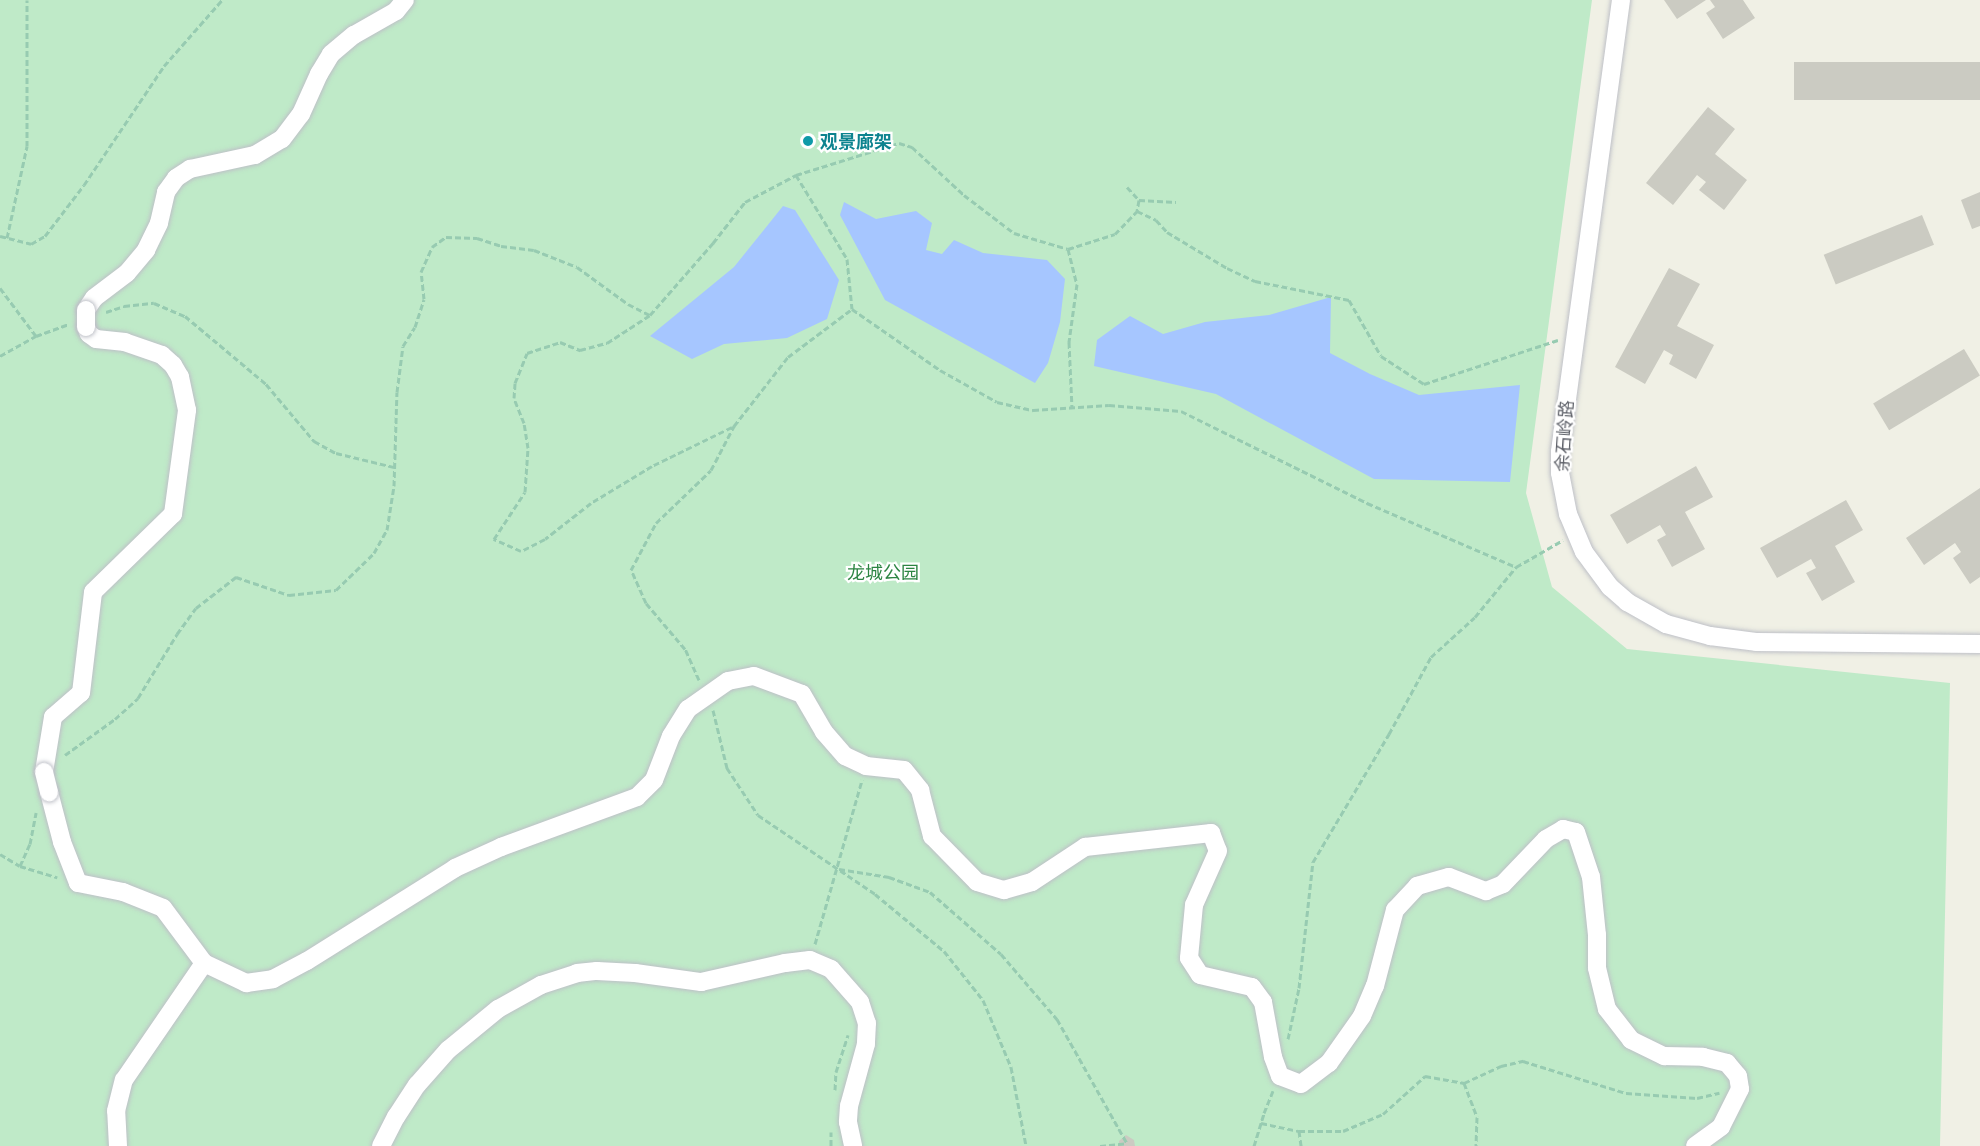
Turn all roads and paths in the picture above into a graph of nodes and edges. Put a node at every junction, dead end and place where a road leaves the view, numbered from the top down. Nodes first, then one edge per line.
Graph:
1 (27, 0) edge
2 (222, 0) edge
3 (405, 0) edge
4 (1621, 0) edge
5 (796, 175) junction
6 (1127, 187) dead end
7 (1139, 200) junction
8 (1176, 202) dead end
9 (1137, 211) junction
10 (0, 237) edge
11 (8, 238) junction
12 (1068, 249) junction
13 (0, 288) edge
14 (852, 309) junction
15 (650, 315) junction
16 (1575, 334) junction
17 (36, 336) dead end
18 (1072, 407) junction
19 (734, 426) junction
20 (314, 441) dead end
21 (394, 467) junction
22 (1575, 534) junction
23 (1516, 567) junction
24 (1980, 644) edge
25 (706, 695) junction
26 (64, 756) dead end
27 (866, 766) junction
28 (44, 797) junction
29 (0, 854) edge
30 (20, 866) junction
31 (837, 869) junction
32 (78, 883) junction
33 (810, 960) junction
34 (204, 963) junction
35 (1287, 1043) dead end
36 (1280, 1077) junction
37 (1464, 1083) junction
38 (1740, 1089) junction
39 (1261, 1123) junction
40 (1299, 1131) junction
41 (1126, 1145) edge
42 (118, 1146) edge
43 (381, 1146) edge
44 (854, 1146) edge
45 (1026, 1146) edge
46 (1100, 1146) edge
47 (1254, 1146) edge
48 (1301, 1146) edge
49 (1476, 1146) edge
50 (1695, 1146) edge

1 - 11 path
2 - 11 path
3 - 28 street, bridge
4 - 16 street, 余石岭路
5 - 12 path
5 - 14 path
5 - 15 path
6 - 7 path
7 - 8 path
7 - 9 path
9 - 12 path
9 - 16 path
10 - 11 path
12 - 18 path
13 - 17 path
14 - 18 path
14 - 19 path
15 - 19 path
15 - 21 path
16 - 22 street, 余石岭路
18 - 23 path
19 - 25 path
20 - 21 path
21 - 26 path
22 - 23 path
22 - 24 street, 余石岭路
23 - 35 path
25 - 27 street
25 - 31 path
25 - 34 street
27 - 31 path
27 - 36 street
28 - 30 path
28 - 32 street
29 - 30 path
30 - 32 path
31 - 33 path
31 - 41 path
31 - 45 path
32 - 34 street
33 - 43 street
33 - 44 street
34 - 42 street
36 - 38 street
36 - 39 path
37 - 38 path
37 - 40 path
37 - 49 path
38 - 50 street
39 - 40 path
39 - 47 path
40 - 48 path
41 - 46 path

